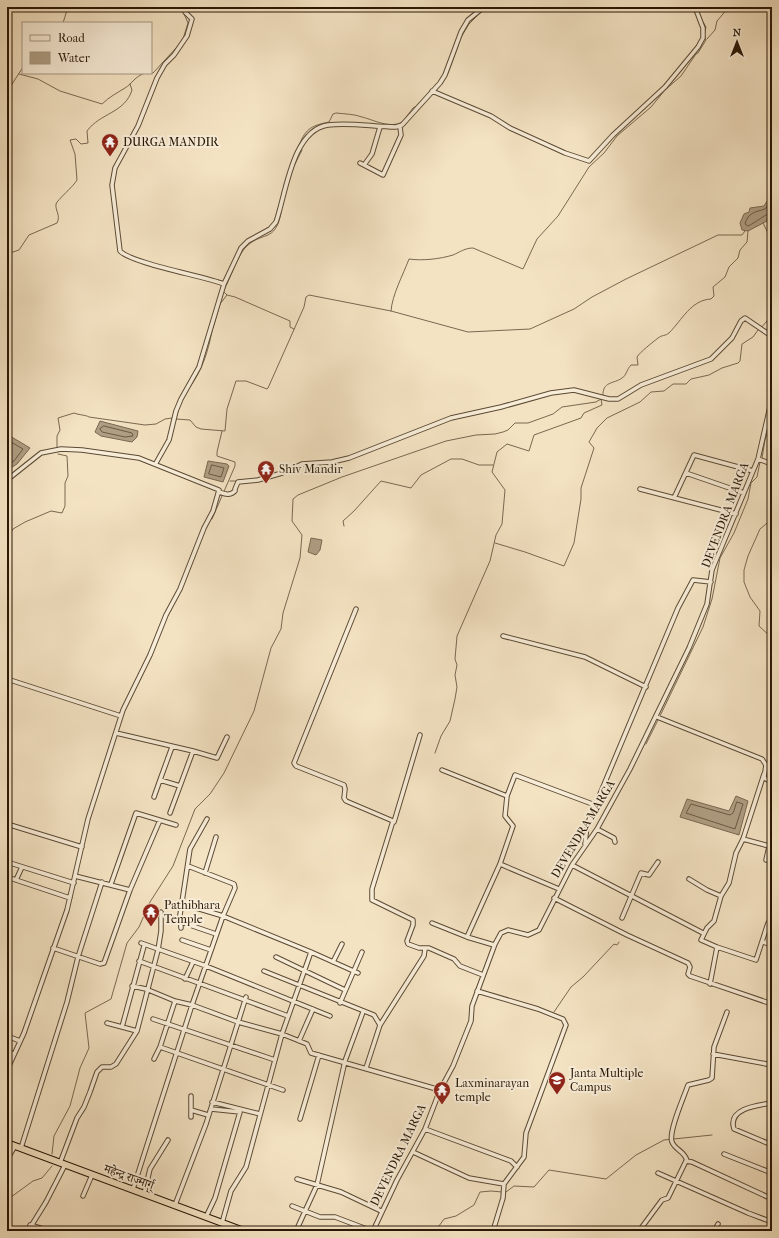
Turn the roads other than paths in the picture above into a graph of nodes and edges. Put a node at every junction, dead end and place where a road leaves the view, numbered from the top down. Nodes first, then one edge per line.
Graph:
1 (183, 7) edge
2 (484, 7) edge
3 (695, 7) edge
4 (432, 91) junction
5 (380, 126) junction
6 (400, 127) junction
7 (224, 284) junction
8 (772, 328) edge
9 (770, 334) junction
10 (772, 365) edge
11 (772, 398) edge
12 (758, 459) junction
13 (156, 463) junction
14 (772, 464) edge
15 (686, 472) junction
16 (753, 472) junction
17 (7, 480) edge
18 (640, 489) dead end
19 (222, 493) junction
20 (744, 493) junction
21 (674, 498) junction
22 (736, 514) junction
23 (711, 582) junction
24 (356, 609) dead end
25 (503, 636) dead end
26 (7, 679) edge
27 (646, 687) junction
28 (121, 716) junction
29 (657, 717) junction
30 (116, 733) junction
31 (420, 735) dead end
32 (227, 737) dead end
33 (172, 747) junction
34 (192, 752) junction
35 (442, 770) dead end
36 (764, 774) junction
37 (160, 780) junction
38 (772, 782) edge
39 (180, 786) junction
40 (507, 796) junction
41 (154, 797) dead end
42 (595, 805) junction
43 (170, 813) dead end
44 (207, 819) dead end
45 (160, 820) junction
46 (394, 822) junction
47 (7, 824) edge
48 (176, 825) dead end
49 (597, 829) junction
50 (772, 833) edge
51 (216, 837) dead end
52 (743, 839) junction
53 (615, 842) dead end
54 (585, 846) junction
55 (769, 846) junction
56 (82, 847) junction
57 (766, 860) dead end
58 (7, 862) edge
59 (658, 862) dead end
60 (500, 864) junction
61 (572, 865) junction
62 (188, 866) junction
63 (22, 867) junction
64 (204, 873) junction
65 (75, 876) junction
66 (7, 878) edge
67 (689, 879) dead end
68 (16, 880) junction
69 (102, 882) junction
70 (74, 883) junction
71 (111, 884) junction
72 (559, 889) junction
73 (130, 890) junction
74 (631, 895) junction
75 (721, 896) junction
76 (70, 898) junction
77 (554, 898) junction
78 (183, 904) junction
79 (160, 912) dead end
80 (223, 916) junction
81 (622, 918) dead end
82 (181, 922) junction
83 (432, 923) dead end
84 (768, 923) dead end
85 (181, 928) dead end
86 (703, 933) junction
87 (216, 934) junction
88 (467, 937) junction
89 (182, 940) dead end
90 (763, 942) junction
91 (342, 944) dead end
92 (772, 945) edge
93 (494, 946) junction
94 (53, 948) junction
95 (717, 948) junction
96 (425, 949) junction
97 (158, 950) junction
98 (211, 950) junction
99 (312, 952) junction
100 (362, 952) dead end
101 (78, 957) junction
102 (276, 957) dead end
103 (139, 961) junction
104 (193, 962) junction
105 (333, 962) junction
106 (153, 965) junction
107 (206, 966) junction
108 (264, 971) dead end
109 (304, 971) junction
110 (353, 971) junction
111 (358, 974) dead end
112 (483, 975) junction
113 (185, 979) junction
114 (200, 984) junction
115 (710, 984) junction
116 (132, 986) junction
117 (299, 986) junction
118 (146, 989) junction
119 (345, 990) junction
120 (477, 991) junction
121 (246, 999) junction
122 (175, 1001) junction
123 (293, 1002) junction
124 (340, 1003) junction
125 (772, 1004) edge
126 (192, 1005) junction
127 (313, 1010) junction
128 (363, 1012) junction
129 (727, 1012) dead end
130 (288, 1016) junction
131 (330, 1016) dead end
132 (153, 1019) dead end
133 (238, 1022) junction
134 (107, 1023) dead end
135 (168, 1023) junction
136 (380, 1025) junction
137 (122, 1027) junction
138 (184, 1028) junction
139 (137, 1030) junction
140 (282, 1034) junction
141 (7, 1036) edge
142 (20, 1041) junction
143 (299, 1041) junction
144 (231, 1046) junction
145 (160, 1047) junction
146 (7, 1052) edge
147 (177, 1052) junction
148 (14, 1054) junction
149 (713, 1054) junction
150 (319, 1055) junction
151 (154, 1059) dead end
152 (275, 1060) junction
153 (344, 1061) junction
154 (772, 1065) edge
155 (224, 1068) junction
156 (366, 1068) junction
157 (7, 1070) edge
158 (268, 1084) junction
159 (284, 1090) dead end
160 (440, 1090) junction
161 (191, 1096) dead end
162 (212, 1102) junction
163 (772, 1103) edge
164 (191, 1110) junction
165 (260, 1114) junction
166 (208, 1115) junction
167 (192, 1117) dead end
168 (300, 1119) dead end
169 (206, 1124) junction
170 (425, 1129) junction
171 (168, 1140) dead end
172 (7, 1143) edge
173 (772, 1145) edge
174 (18, 1147) junction
175 (413, 1152) junction
176 (724, 1154) dead end
177 (7, 1160) edge
178 (687, 1161) junction
179 (62, 1164) junction
180 (517, 1167) junction
181 (658, 1173) dead end
182 (772, 1173) edge
183 (92, 1175) junction
184 (297, 1179) dead end
185 (676, 1182) junction
186 (504, 1184) junction
187 (318, 1185) junction
188 (133, 1189) junction
189 (144, 1194) junction
190 (83, 1196) dead end
191 (772, 1200) edge
192 (175, 1206) junction
193 (292, 1206) dead end
194 (305, 1211) junction
195 (381, 1211) junction
196 (206, 1217) junction
197 (772, 1222) edge
198 (222, 1223) junction
199 (718, 1224) dead end
200 (30, 1225) junction
201 (493, 1230) edge
202 (28, 1231) edge
203 (50, 1231) edge
204 (244, 1231) edge
205 (296, 1231) edge
206 (373, 1231) edge
207 (504, 1231) edge
208 (639, 1231) edge
209 (714, 1231) edge

1 - 7 street
2 - 4 street
3 - 4 street
4 - 6 street
5 - 6 street
5 - 6 street
5 - 7 street
7 - 13 street
8 - 9 street
9 - 10 street
9 - 19 street
11 - 12 street, DEVENDRA MARGA
12 - 14 street
12 - 16 street, DEVENDRA MARGA
13 - 17 street
13 - 19 street
15 - 16 street
15 - 20 street
15 - 21 street
16 - 20 street, DEVENDRA MARGA
18 - 21 street
19 - 28 street
20 - 22 street, DEVENDRA MARGA
21 - 22 street
22 - 23 street, DEVENDRA MARGA
23 - 27 street
23 - 29 street, DEVENDRA MARGA
24 - 46 street
25 - 27 street
26 - 28 street
27 - 42 street
28 - 30 street
29 - 36 street
29 - 49 street, DEVENDRA MARGA
30 - 33 street
30 - 56 street
31 - 46 street
32 - 34 street
33 - 34 street
33 - 37 street
34 - 39 street
35 - 40 street
36 - 38 street
36 - 52 street
37 - 39 street
37 - 41 street
39 - 43 street
40 - 42 street
40 - 60 street
42 - 54 street
44 - 62 street
45 - 48 street
45 - 71 street
45 - 73 street
46 - 96 street
47 - 56 street
49 - 53 street
49 - 54 street, DEVENDRA MARGA
50 - 55 street
51 - 64 street
52 - 55 street
52 - 75 street
54 - 61 street, DEVENDRA MARGA
55 - 57 street
56 - 65 street
58 - 63 street
59 - 74 street
60 - 72 street
60 - 88 street
61 - 72 street, DEVENDRA MARGA
61 - 74 street
62 - 64 street
62 - 78 street
63 - 68 street
63 - 70 street
64 - 80 street
65 - 69 street
65 - 70 street
66 - 68 street
67 - 75 street
68 - 76 street
69 - 71 street
69 - 101 street
70 - 76 street
71 - 73 street
72 - 77 street, DEVENDRA MARGA
73 - 101 street
74 - 81 street
74 - 86 street
75 - 86 street
76 - 94 street
77 - 93 street, DEVENDRA MARGA
77 - 115 street
78 - 80 street
78 - 82 street
79 - 97 street
80 - 87 street
80 - 99 street
82 - 85 street
82 - 87 street
83 - 88 street
84 - 90 street
86 - 95 street
87 - 98 street
88 - 93 street
89 - 98 street
90 - 92 street
90 - 95 street
91 - 105 street
93 - 112 street, DEVENDRA MARGA
94 - 101 street
94 - 142 street
95 - 115 street
96 - 112 street
96 - 136 street
97 - 103 street
97 - 104 street
97 - 106 street
98 - 107 street
99 - 105 street
99 - 109 street
100 - 110 street
101 - 174 street
102 - 109 street
103 - 106 street
103 - 116 street
104 - 107 street
104 - 113 street
105 - 110 street
106 - 113 street
106 - 118 street
107 - 114 street
107 - 123 street
108 - 117 street
109 - 117 street
109 - 119 street
110 - 111 street
110 - 119 street
112 - 120 street, DEVENDRA MARGA
113 - 114 street
114 - 121 street
114 - 126 street
115 - 125 street
116 - 118 street
116 - 137 street
117 - 123 street
117 - 124 street
118 - 122 street
118 - 139 street
119 - 124 street
120 - 160 street, DEVENDRA MARGA
120 - 180 street
121 - 130 street
121 - 133 street
122 - 126 street
122 - 135 street
123 - 127 street
123 - 130 street
124 - 128 street
126 - 133 street
126 - 138 street
127 - 131 street
127 - 143 street
128 - 136 street
128 - 153 street
129 - 149 street
130 - 140 street
132 - 135 street
133 - 140 street
133 - 144 street
134 - 137 street
135 - 138 street
135 - 145 street
136 - 156 street
137 - 139 street
138 - 144 street
138 - 147 street
139 - 179 street
140 - 143 street
140 - 152 street
141 - 142 street
142 - 148 street
143 - 150 street
144 - 152 street
144 - 155 street
145 - 147 street
145 - 151 street
146 - 148 street
147 - 155 street
147 - 188 street
148 - 157 street
149 - 154 street
149 - 178 street
150 - 153 street
150 - 168 street
152 - 158 street
153 - 156 street
153 - 187 street
155 - 158 street
155 - 162 street
156 - 160 street
158 - 159 street
158 - 165 street
160 - 170 street, DEVENDRA MARGA
161 - 164 street
162 - 165 street
162 - 166 street
163 - 173 street
164 - 166 street
164 - 167 street
165 - 198 street
166 - 169 street
169 - 192 street
169 - 196 street
170 - 175 street, DEVENDRA MARGA
170 - 180 street
171 - 189 street
172 - 174 highway, महेन्द्र राज्मार्ग्
174 - 177 street
174 - 179 highway, महेन्द्र राज्मार्ग्
175 - 186 street
175 - 195 street, DEVENDRA MARGA
176 - 182 street
178 - 185 street
178 - 191 street
179 - 183 highway, महेन्द्र राज्मार्ग्
179 - 200 street
180 - 186 street
181 - 185 street
183 - 188 highway, महेन्द्र राज्मार्ग्
183 - 190 street
184 - 187 street
185 - 197 street
185 - 208 street
186 - 201 street
187 - 194 street
187 - 195 street
188 - 189 highway, महेन्द्र राज्मार्ग्
189 - 192 highway, महेन्द्र राज्मार्ग्
192 - 196 highway, महेन्द्र राज्मार्ग्
193 - 194 street
194 - 205 street
194 - 206 street
195 - 206 street, DEVENDRA MARGA
196 - 198 highway, महेन्द्र राज्मार्ग्
198 - 204 highway, महेन्द्र राज्मार्ग्
199 - 209 street
200 - 202 street
200 - 203 street
201 - 207 street

